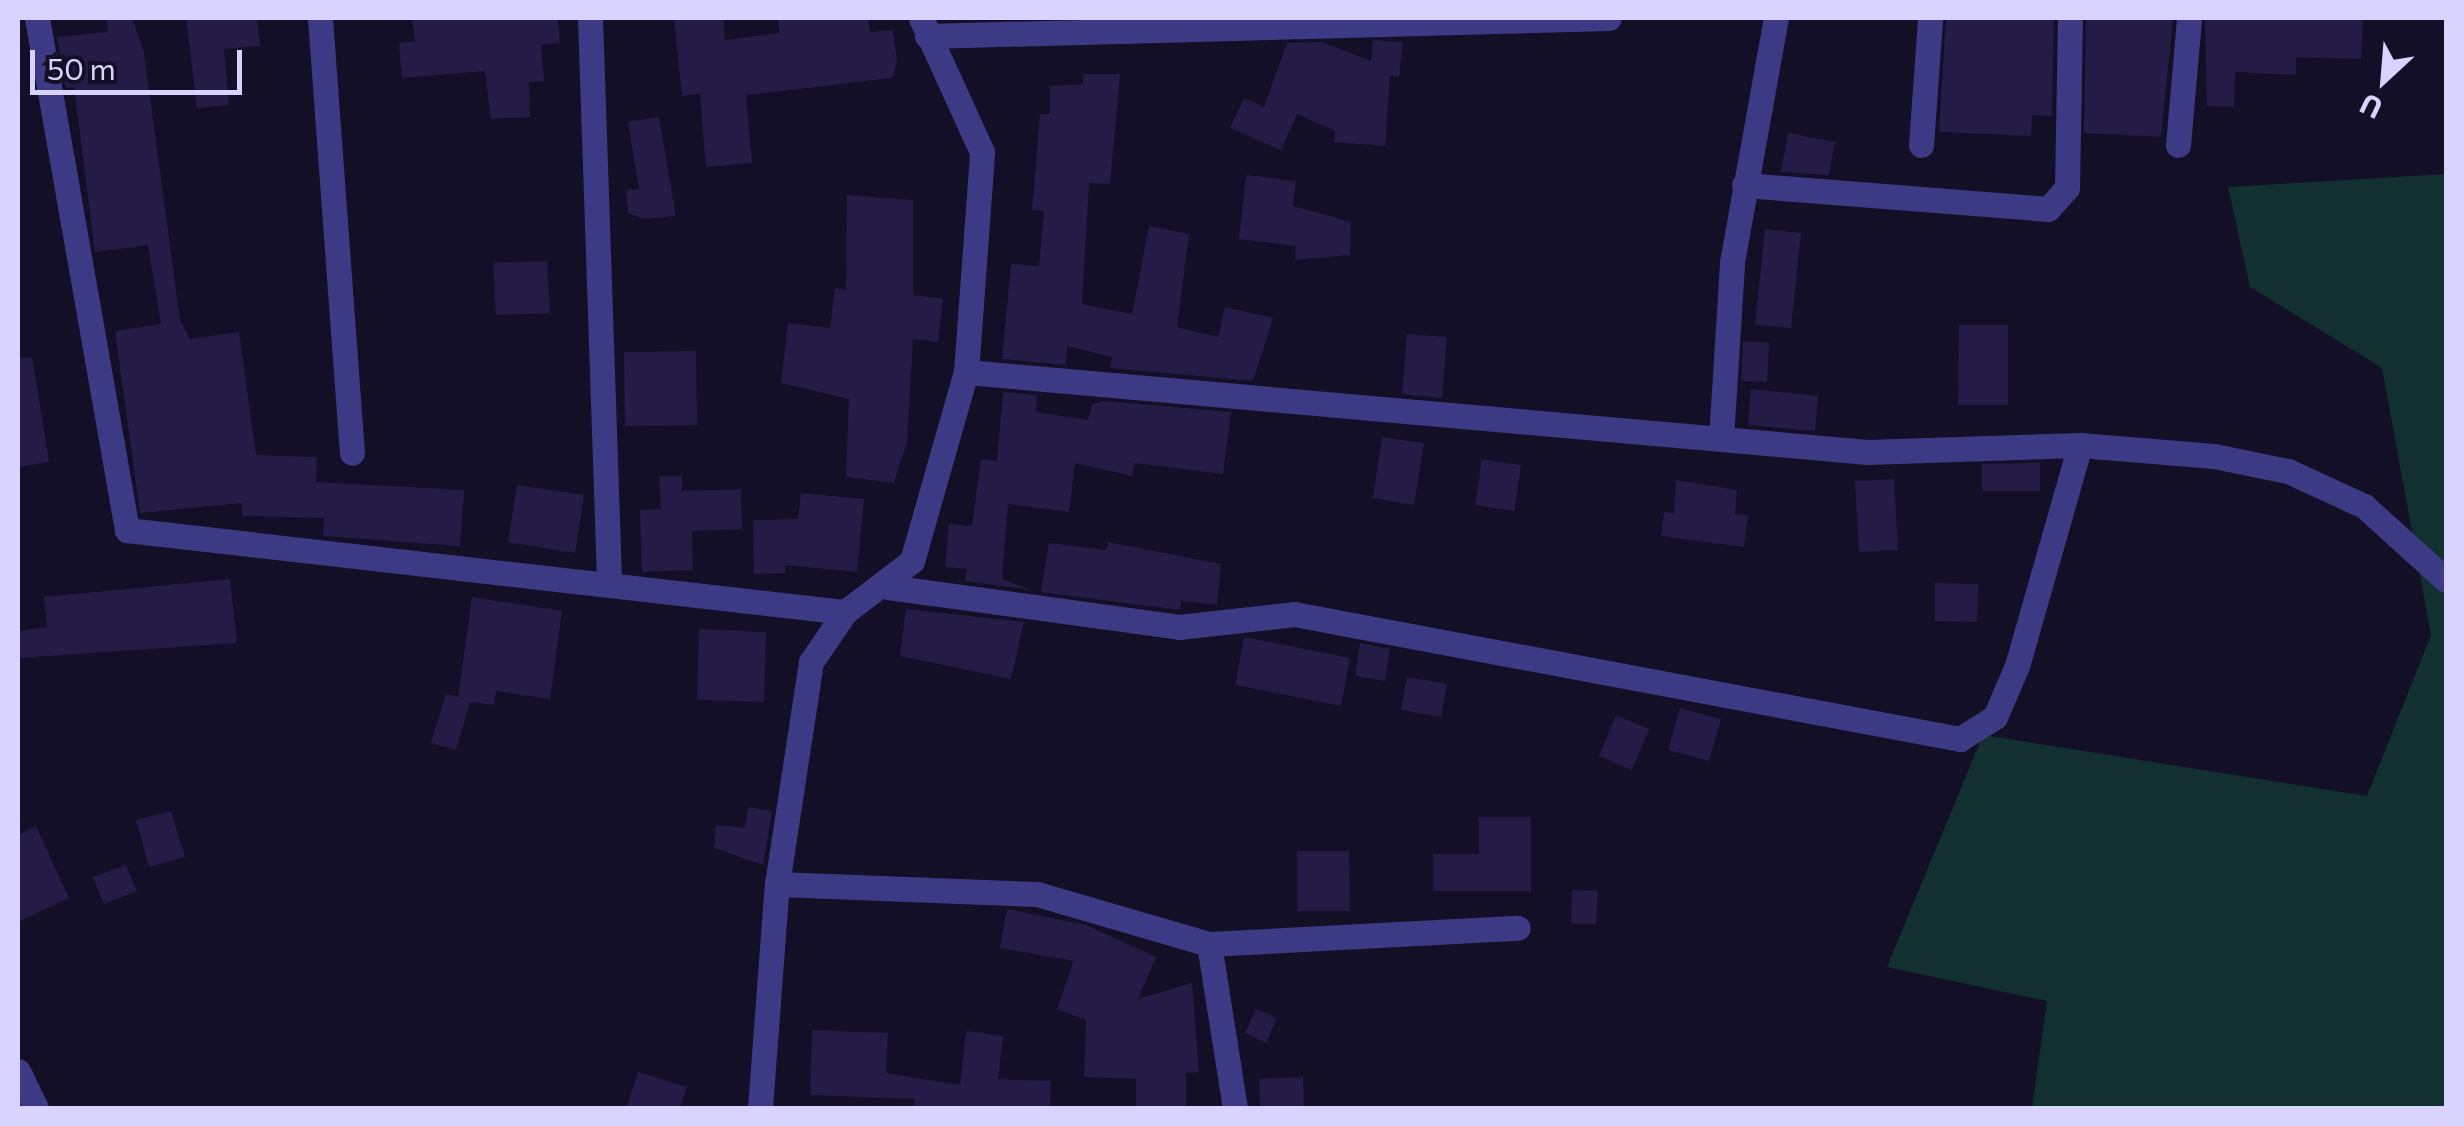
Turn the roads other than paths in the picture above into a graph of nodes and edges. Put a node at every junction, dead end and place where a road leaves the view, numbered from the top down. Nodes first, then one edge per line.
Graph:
1 (37, 18) edge
2 (320, 18) edge
3 (590, 18) edge
4 (1608, 18) edge
5 (1776, 18) edge
6 (1930, 18) edge
7 (2070, 18) edge
8 (2189, 18) edge
9 (924, 27) edge
10 (2178, 144) dead end
11 (1921, 145) dead end
12 (1744, 185) junction
13 (966, 372) junction
14 (1721, 439) junction
15 (2080, 446) junction
16 (352, 452) dead end
17 (609, 580) junction
18 (2446, 580) edge
19 (888, 587) junction
20 (845, 612) junction
21 (776, 884) junction
22 (1518, 928) dead end
23 (1209, 944) junction
24 (18, 1071) edge
25 (36, 1108) edge
26 (760, 1108) edge
27 (1235, 1108) edge

1 - 17 street
2 - 16 street
3 - 17 street
4 - 9 street
5 - 12 street
6 - 11 street
7 - 12 street
8 - 10 street
9 - 13 street
12 - 14 street
13 - 14 street
13 - 19 street
14 - 15 street
15 - 18 street
15 - 19 street
17 - 20 street
19 - 20 street
20 - 21 street
21 - 23 street
21 - 26 street
22 - 23 street
23 - 27 street
24 - 25 street

